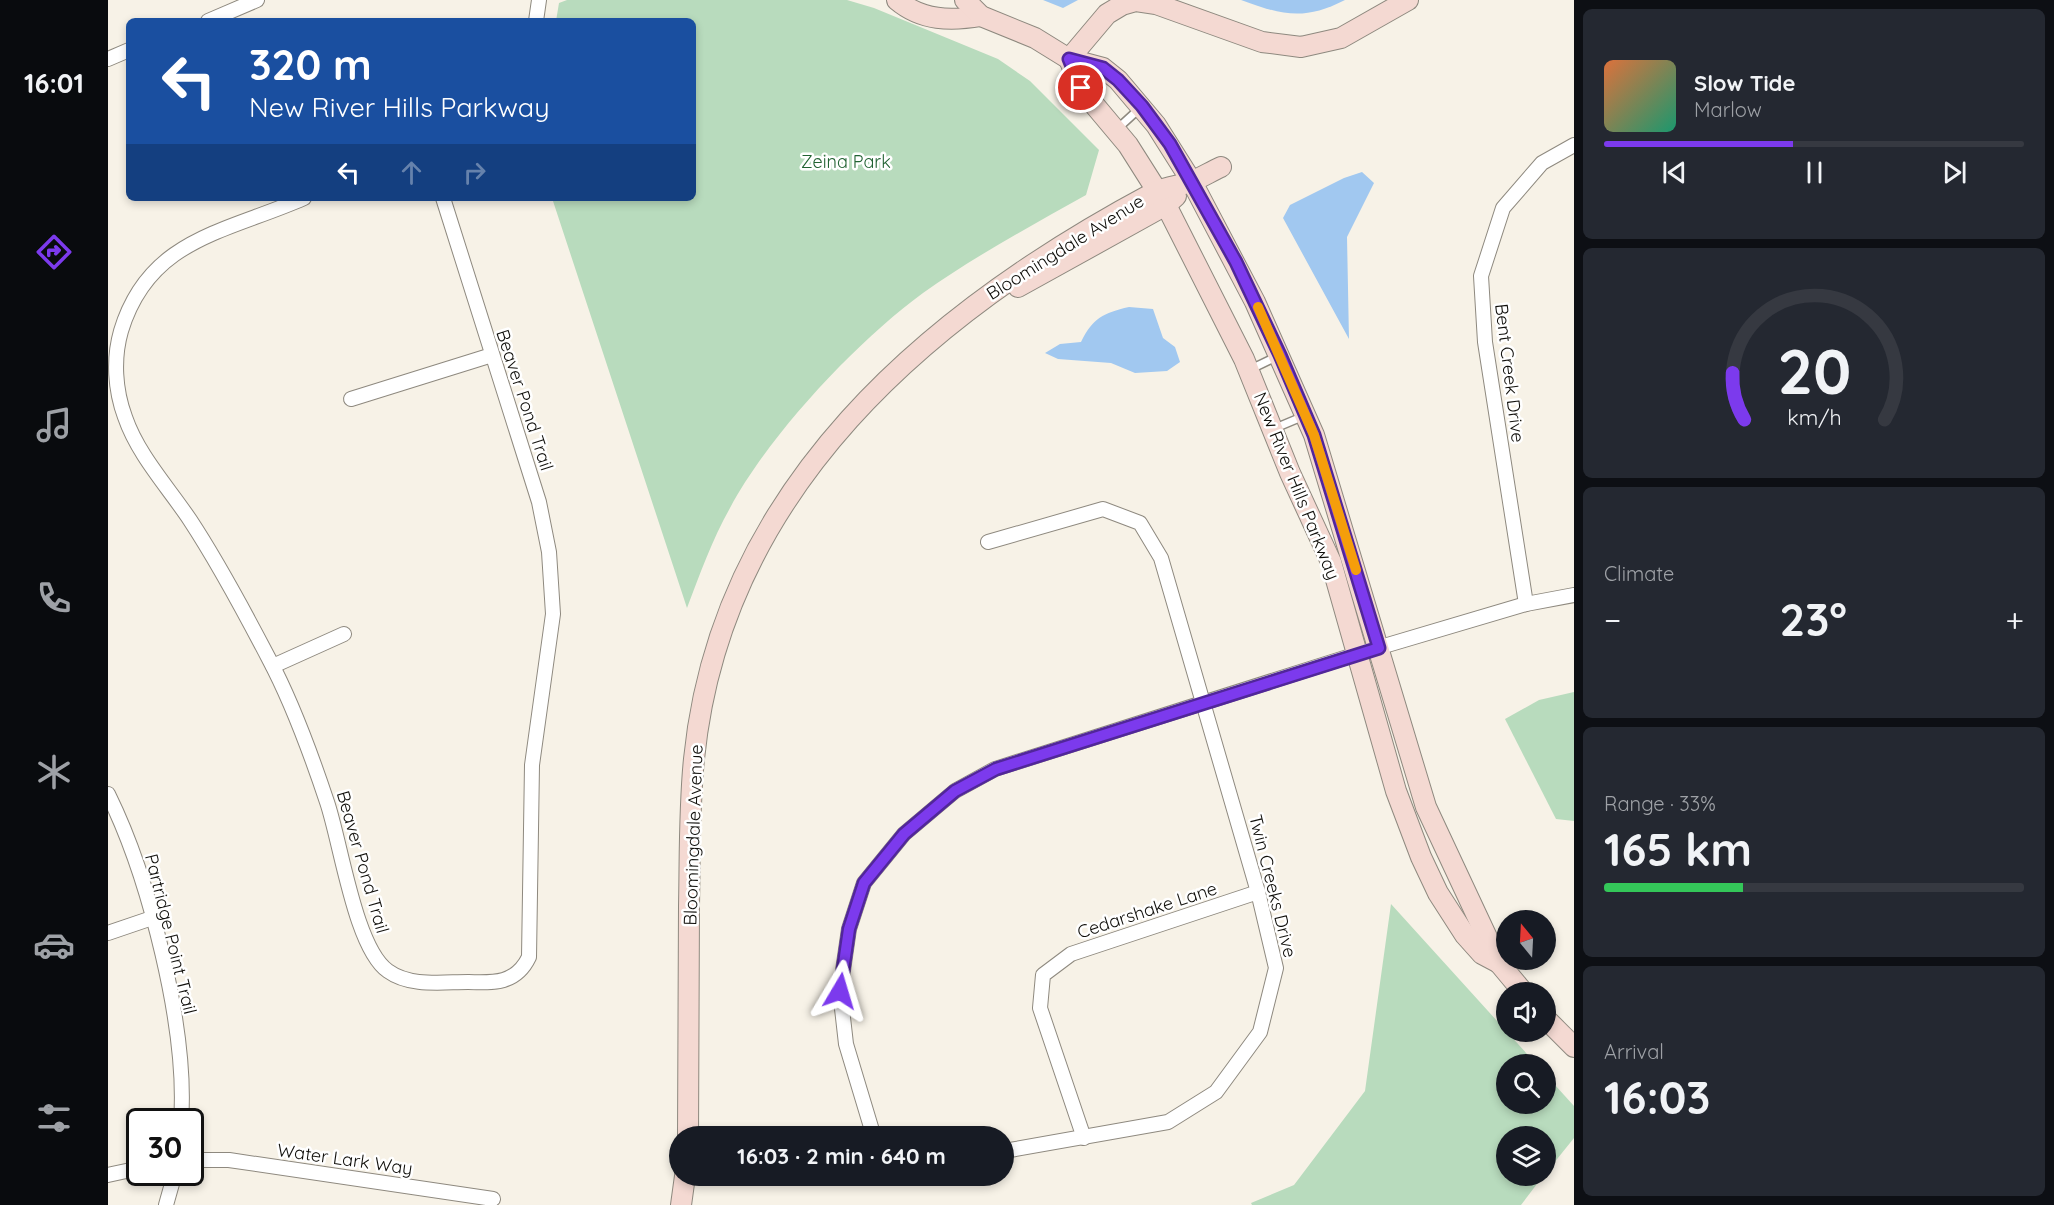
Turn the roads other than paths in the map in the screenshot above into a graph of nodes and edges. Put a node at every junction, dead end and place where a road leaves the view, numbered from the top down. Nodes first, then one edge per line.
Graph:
1 (257, 0) edge
2 (539, 0) edge
3 (897, 0) edge
4 (965, 0) edge
5 (1408, 0) edge
6 (981, 16) junction
7 (215, 18) edge
8 (536, 18) edge
9 (126, 51) edge
10 (108, 59) edge
11 (1069, 59) junction
12 (1142, 106) junction
13 (1116, 130) junction
14 (1574, 145) edge
15 (1221, 167) dead end
16 (1191, 182) junction
17 (1162, 198) junction
18 (296, 201) edge
19 (444, 201) edge
20 (492, 355) junction
21 (1280, 355) junction
22 (1249, 370) junction
23 (351, 399) dead end
24 (1306, 416) junction
25 (1273, 429) junction
26 (988, 542) dead end
27 (1574, 594) edge
28 (1526, 604) junction
29 (345, 634) dead end
30 (1379, 648) junction
31 (1358, 654) junction
32 (273, 666) junction
33 (1204, 705) junction
34 (108, 794) edge
35 (1258, 892) junction
36 (152, 918) junction
37 (108, 933) edge
38 (1496, 955) edge
39 (1496, 961) edge
40 (1506, 970) edge
41 (1515, 982) edge
42 (1556, 1029) edge
43 (1574, 1047) edge
44 (182, 1108) edge
45 (687, 1126) edge
46 (871, 1126) edge
47 (1084, 1138) junction
48 (1014, 1149) edge
49 (204, 1161) edge
50 (126, 1171) edge
51 (108, 1175) edge
52 (171, 1186) edge
53 (684, 1186) edge
54 (493, 1199) dead end
55 (166, 1205) edge
56 (681, 1205) edge

1 - 7 street
2 - 8 street
3 - 6 street
4 - 6 street
5 - 11 street
6 - 11 street, New River Hills Parkway
9 - 10 street
11 - 12 street, New River Hills Parkway
11 - 13 street, New River Hills Parkway
12 - 13 lane
12 - 16 street, New River Hills Parkway
13 - 17 street, New River Hills Parkway
14 - 28 street, Bent Creek Drive
15 - 16 street, Bloomingdale Avenue
16 - 17 street, Bloomingdale Avenue
16 - 21 street, New River Hills Parkway
17 - 22 street, New River Hills Parkway
17 - 45 street, Bloomingdale Avenue
18 - 32 street, Beaver Pond Trail
19 - 20 street, Beaver Pond Trail
20 - 23 street
20 - 32 street, Beaver Pond Trail
21 - 22 lane
21 - 24 street, New River Hills Parkway
22 - 25 street, New River Hills Parkway
24 - 25 lane
24 - 30 street, New River Hills Parkway
25 - 31 street, New River Hills Parkway
26 - 33 street, Twin Creeks Drive
27 - 28 street
28 - 30 street
29 - 32 street
30 - 31 street
30 - 38 street, New River Hills Parkway
31 - 33 street
31 - 39 street, New River Hills Parkway
33 - 35 street, Twin Creeks Drive
33 - 46 street
34 - 36 street, Partridge Point Trail
35 - 47 street, Twin Creeks Drive
35 - 47 street, Cedarshake Lane
36 - 37 street
36 - 44 street, Partridge Point Trail
40 - 41 street, New River Hills Parkway
42 - 43 street
47 - 48 street, Twin Creeks Drive
49 - 54 street, Water Lark Way
50 - 51 street
52 - 55 street
53 - 56 street

